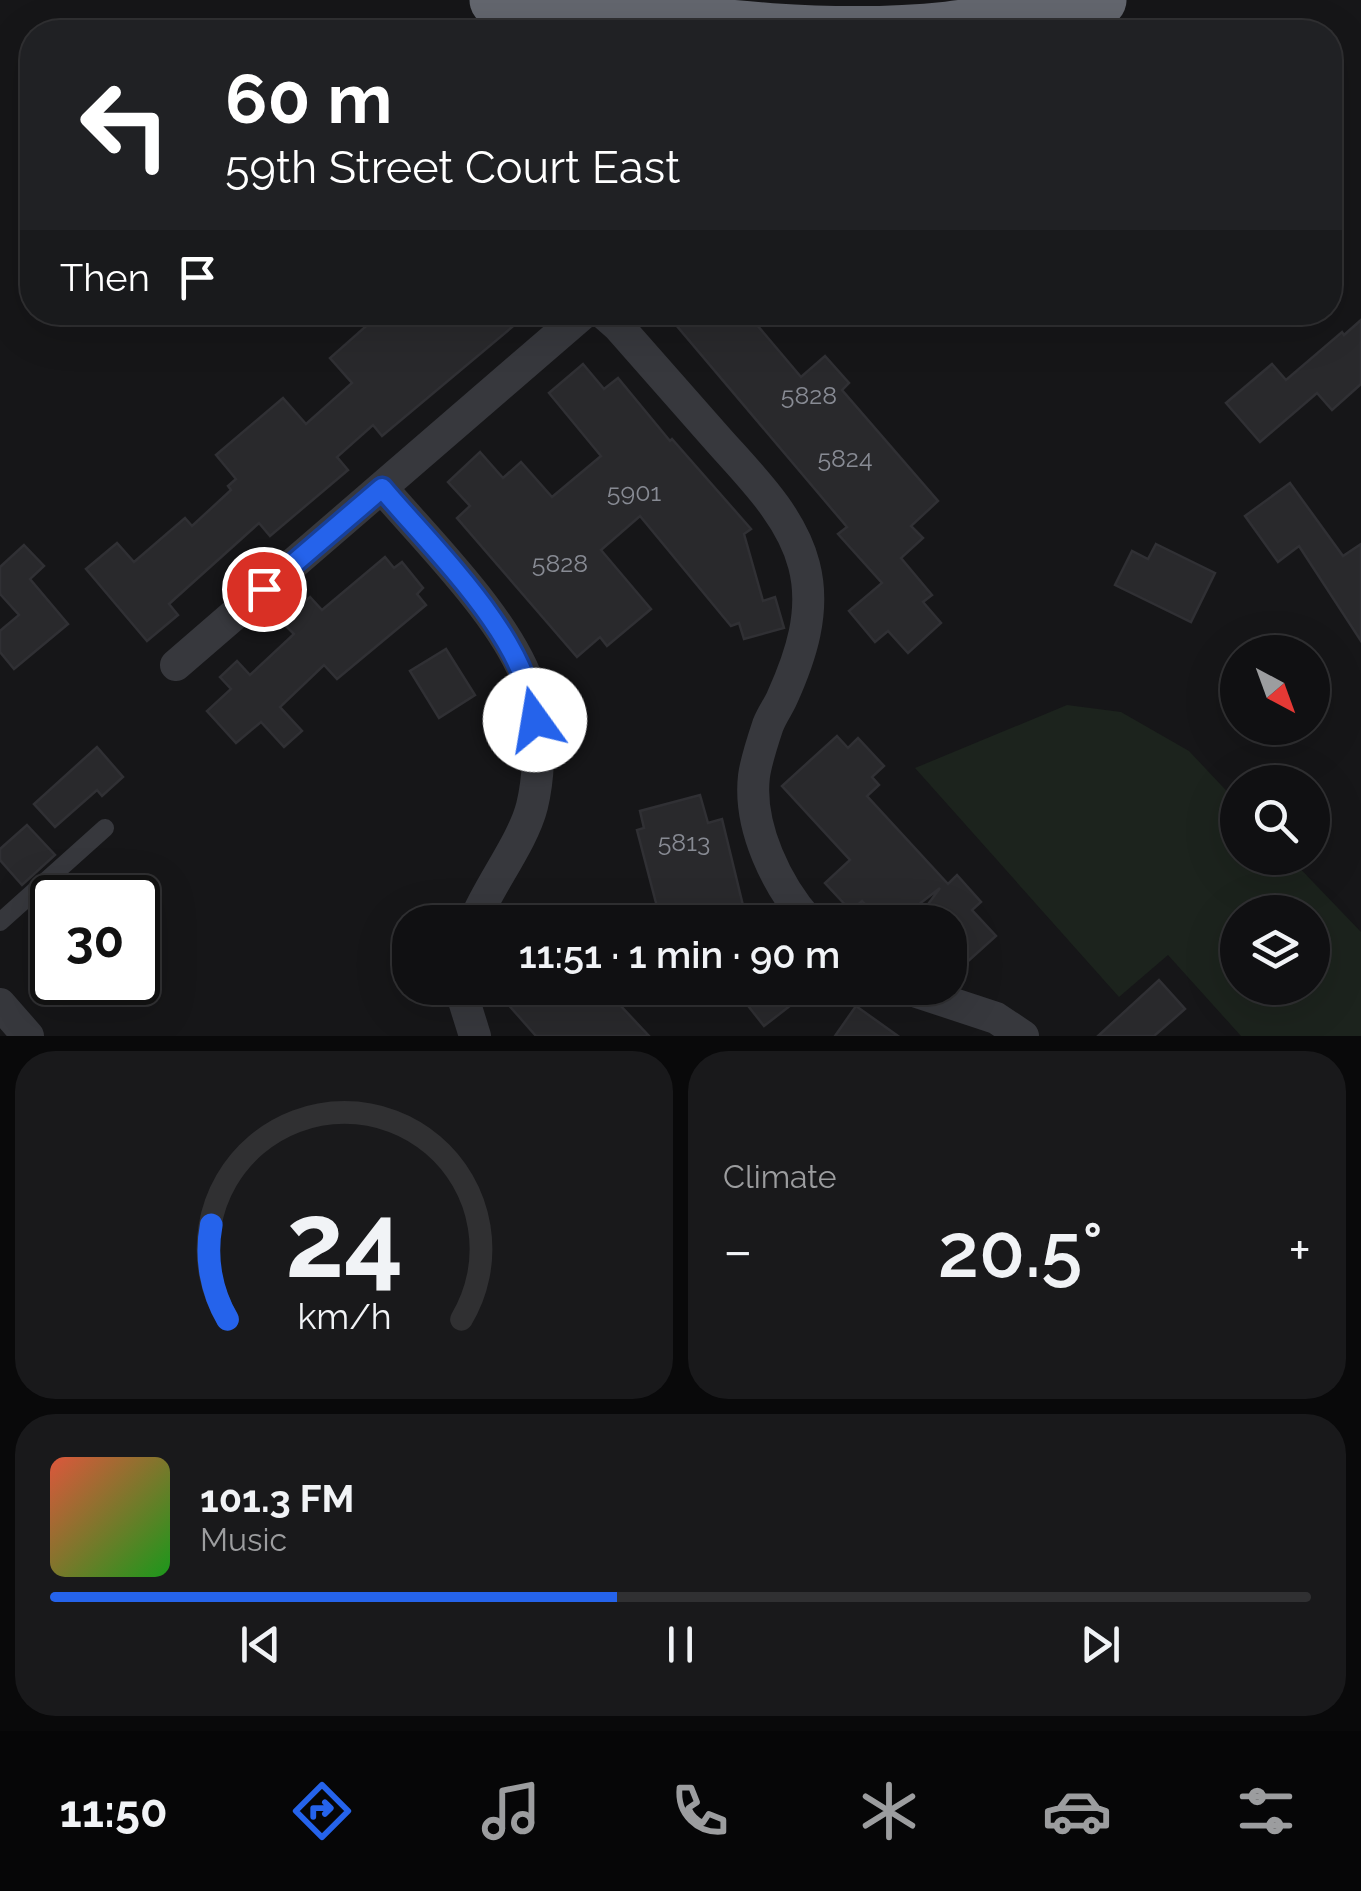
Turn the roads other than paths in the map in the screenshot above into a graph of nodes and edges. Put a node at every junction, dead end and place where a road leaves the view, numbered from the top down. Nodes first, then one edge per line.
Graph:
1 (497, 0) edge
2 (1099, 0) edge
3 (687, 20) edge
4 (995, 20) edge
5 (570, 325) edge
6 (617, 325) edge
7 (382, 488) junction
8 (176, 664) dead end
9 (105, 828) dead end
10 (483, 905) edge
11 (793, 905) edge
12 (0, 922) edge
13 (0, 1004) edge
14 (465, 1005) edge
15 (957, 1005) edge
16 (26, 1035) edge
17 (475, 1036) edge
18 (1023, 1036) edge

1 - 3 highway
2 - 4 highway
5 - 7 street
6 - 11 street
7 - 8 street
7 - 10 street
9 - 12 lane
13 - 16 street
14 - 17 street
15 - 18 street

